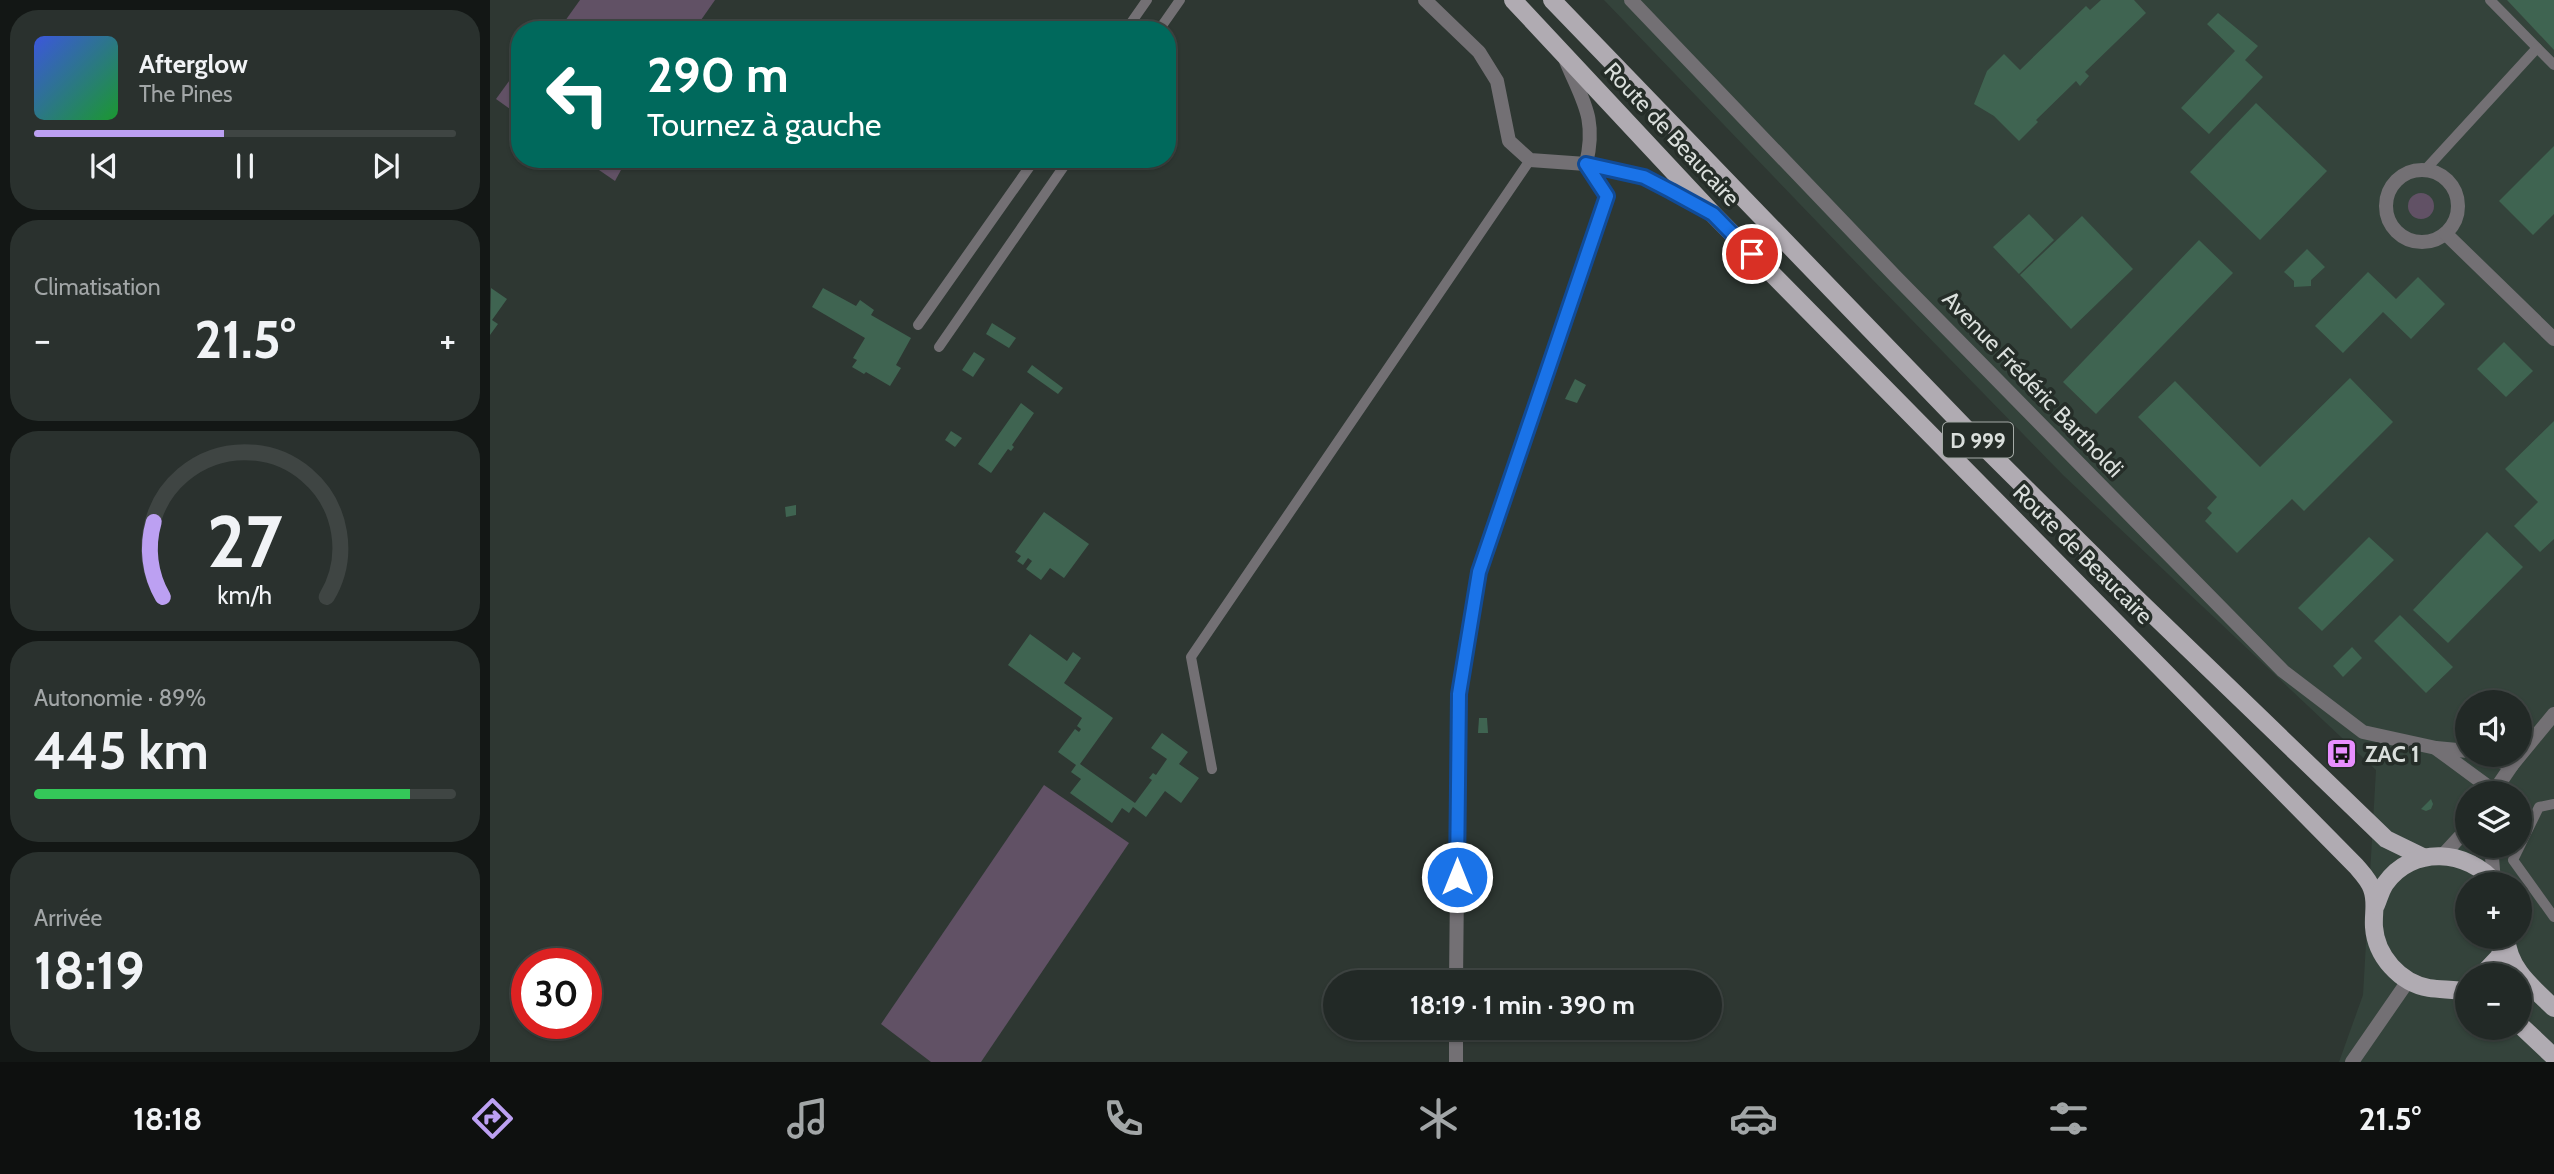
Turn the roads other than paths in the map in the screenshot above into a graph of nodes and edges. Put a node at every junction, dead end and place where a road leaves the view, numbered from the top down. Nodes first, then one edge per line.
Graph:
1 (1147, 0) edge
2 (1180, 0) edge
3 (1425, 0) edge
4 (1513, 0) edge
5 (1552, 0) edge
6 (1631, 0) edge
7 (2490, 0) edge
8 (1132, 21) edge
9 (1165, 21) edge
10 (2537, 48) junction
11 (1563, 53) junction
12 (2554, 65) edge
13 (1530, 160) junction
14 (1586, 164) junction
15 (1029, 168) edge
16 (1063, 168) edge
17 (2426, 170) junction
18 (1713, 214) junction
19 (2446, 234) junction
20 (918, 325) dead end
21 (2554, 339) edge
22 (939, 346) dead end
23 (2554, 714) edge
24 (2532, 741) edge
25 (2436, 748) junction
26 (2455, 750) edge
27 (1212, 769) dead end
28 (2480, 781) edge
29 (2554, 804) edge
30 (2455, 842) edge
31 (2443, 855) junction
32 (2423, 858) junction
33 (2484, 872) edge
34 (2376, 905) junction
35 (2554, 916) edge
36 (2507, 949) edge
37 (1456, 970) edge
38 (2408, 981) junction
39 (2455, 988) edge
40 (2554, 1008) edge
41 (2532, 1037) edge
42 (1456, 1040) edge
43 (2554, 1058) edge
44 (1455, 1062) edge
45 (2352, 1062) edge

1 - 8 lane
2 - 9 lane
3 - 13 street
4 - 11 main road, Route de Beaucaire / D 999
5 - 32 main road, Route de Beaucaire / D 999
6 - 25 street, Avenue Frédéric Bartholdi
7 - 10 lane
10 - 12 lane
10 - 17 lane
11 - 14 street
11 - 18 main road, Route de Beaucaire / D 999
13 - 14 street
13 - 27 lane
14 - 18 street
14 - 37 street
15 - 20 lane
16 - 22 lane
17 - 19 street
17 - 19 street
18 - 34 main road, Route de Beaucaire / D 999
19 - 21 street
23 - 24 street
25 - 26 street, Avenue Frédéric Bartholdi
25 - 28 street, Avenue Frédéric Bartholdi
29 - 35 lane
30 - 31 street
31 - 32 main road
31 - 33 main road
32 - 34 main road
34 - 38 main road, Route de Beaucaire
36 - 40 main road
38 - 39 main road
38 - 45 street
41 - 43 main road
42 - 44 street

